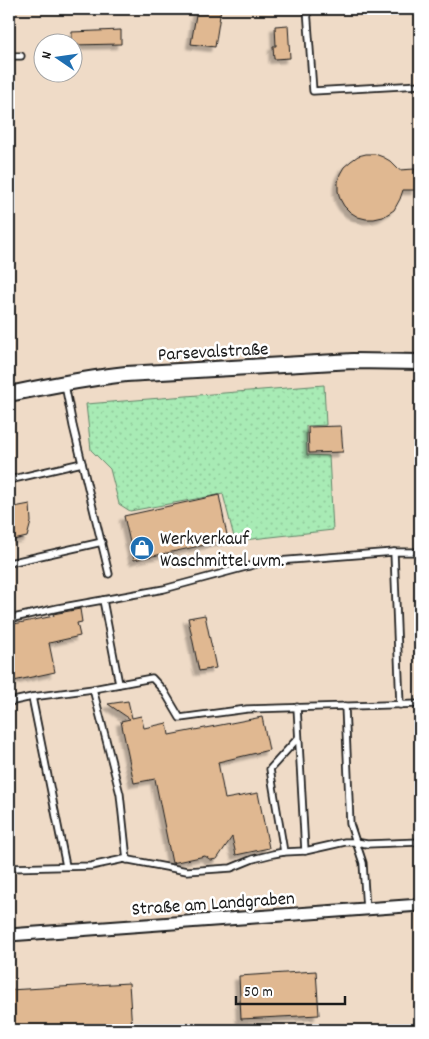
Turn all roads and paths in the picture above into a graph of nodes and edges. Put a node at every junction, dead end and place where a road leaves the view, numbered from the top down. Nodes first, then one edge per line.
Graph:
1 (307, 9) edge
2 (9, 56) edge
3 (21, 56) dead end
4 (420, 85) edge
5 (420, 362) edge
6 (64, 382) junction
7 (9, 394) edge
8 (82, 463) junction
9 (9, 480) edge
10 (102, 542) junction
11 (394, 552) junction
12 (420, 552) edge
13 (9, 563) edge
14 (109, 574) dead end
15 (103, 600) junction
16 (9, 619) edge
17 (119, 684) junction
18 (93, 689) junction
19 (32, 697) junction
20 (9, 702) edge
21 (420, 704) edge
22 (400, 705) junction
23 (344, 706) junction
24 (297, 708) junction
25 (298, 738) junction
26 (356, 842) junction
27 (420, 842) edge
28 (305, 851) junction
29 (284, 852) junction
30 (127, 860) junction
31 (66, 866) junction
32 (9, 868) edge
33 (420, 905) edge
34 (366, 909) junction
35 (9, 935) edge

1 - 4 lane
2 - 3 lane
5 - 6 street, Parsevalstraße
6 - 7 street, Parsevalstraße
6 - 8 lane
8 - 9 lane
8 - 10 lane
10 - 13 lane
10 - 14 lane
11 - 12 lane
11 - 15 lane
11 - 22 lane
15 - 16 lane
15 - 17 lane
17 - 18 lane
17 - 24 lane
18 - 19 lane
18 - 30 lane
19 - 20 lane
19 - 31 lane
21 - 22 lane
22 - 23 lane
23 - 24 lane
23 - 26 lane
24 - 25 lane
25 - 28 lane
25 - 29 lane
26 - 27 lane
26 - 28 lane
26 - 34 lane
28 - 29 lane
29 - 30 lane
30 - 31 lane
31 - 32 lane
33 - 34 street, Straße am Landgraben
34 - 35 street, Straße am Landgraben

